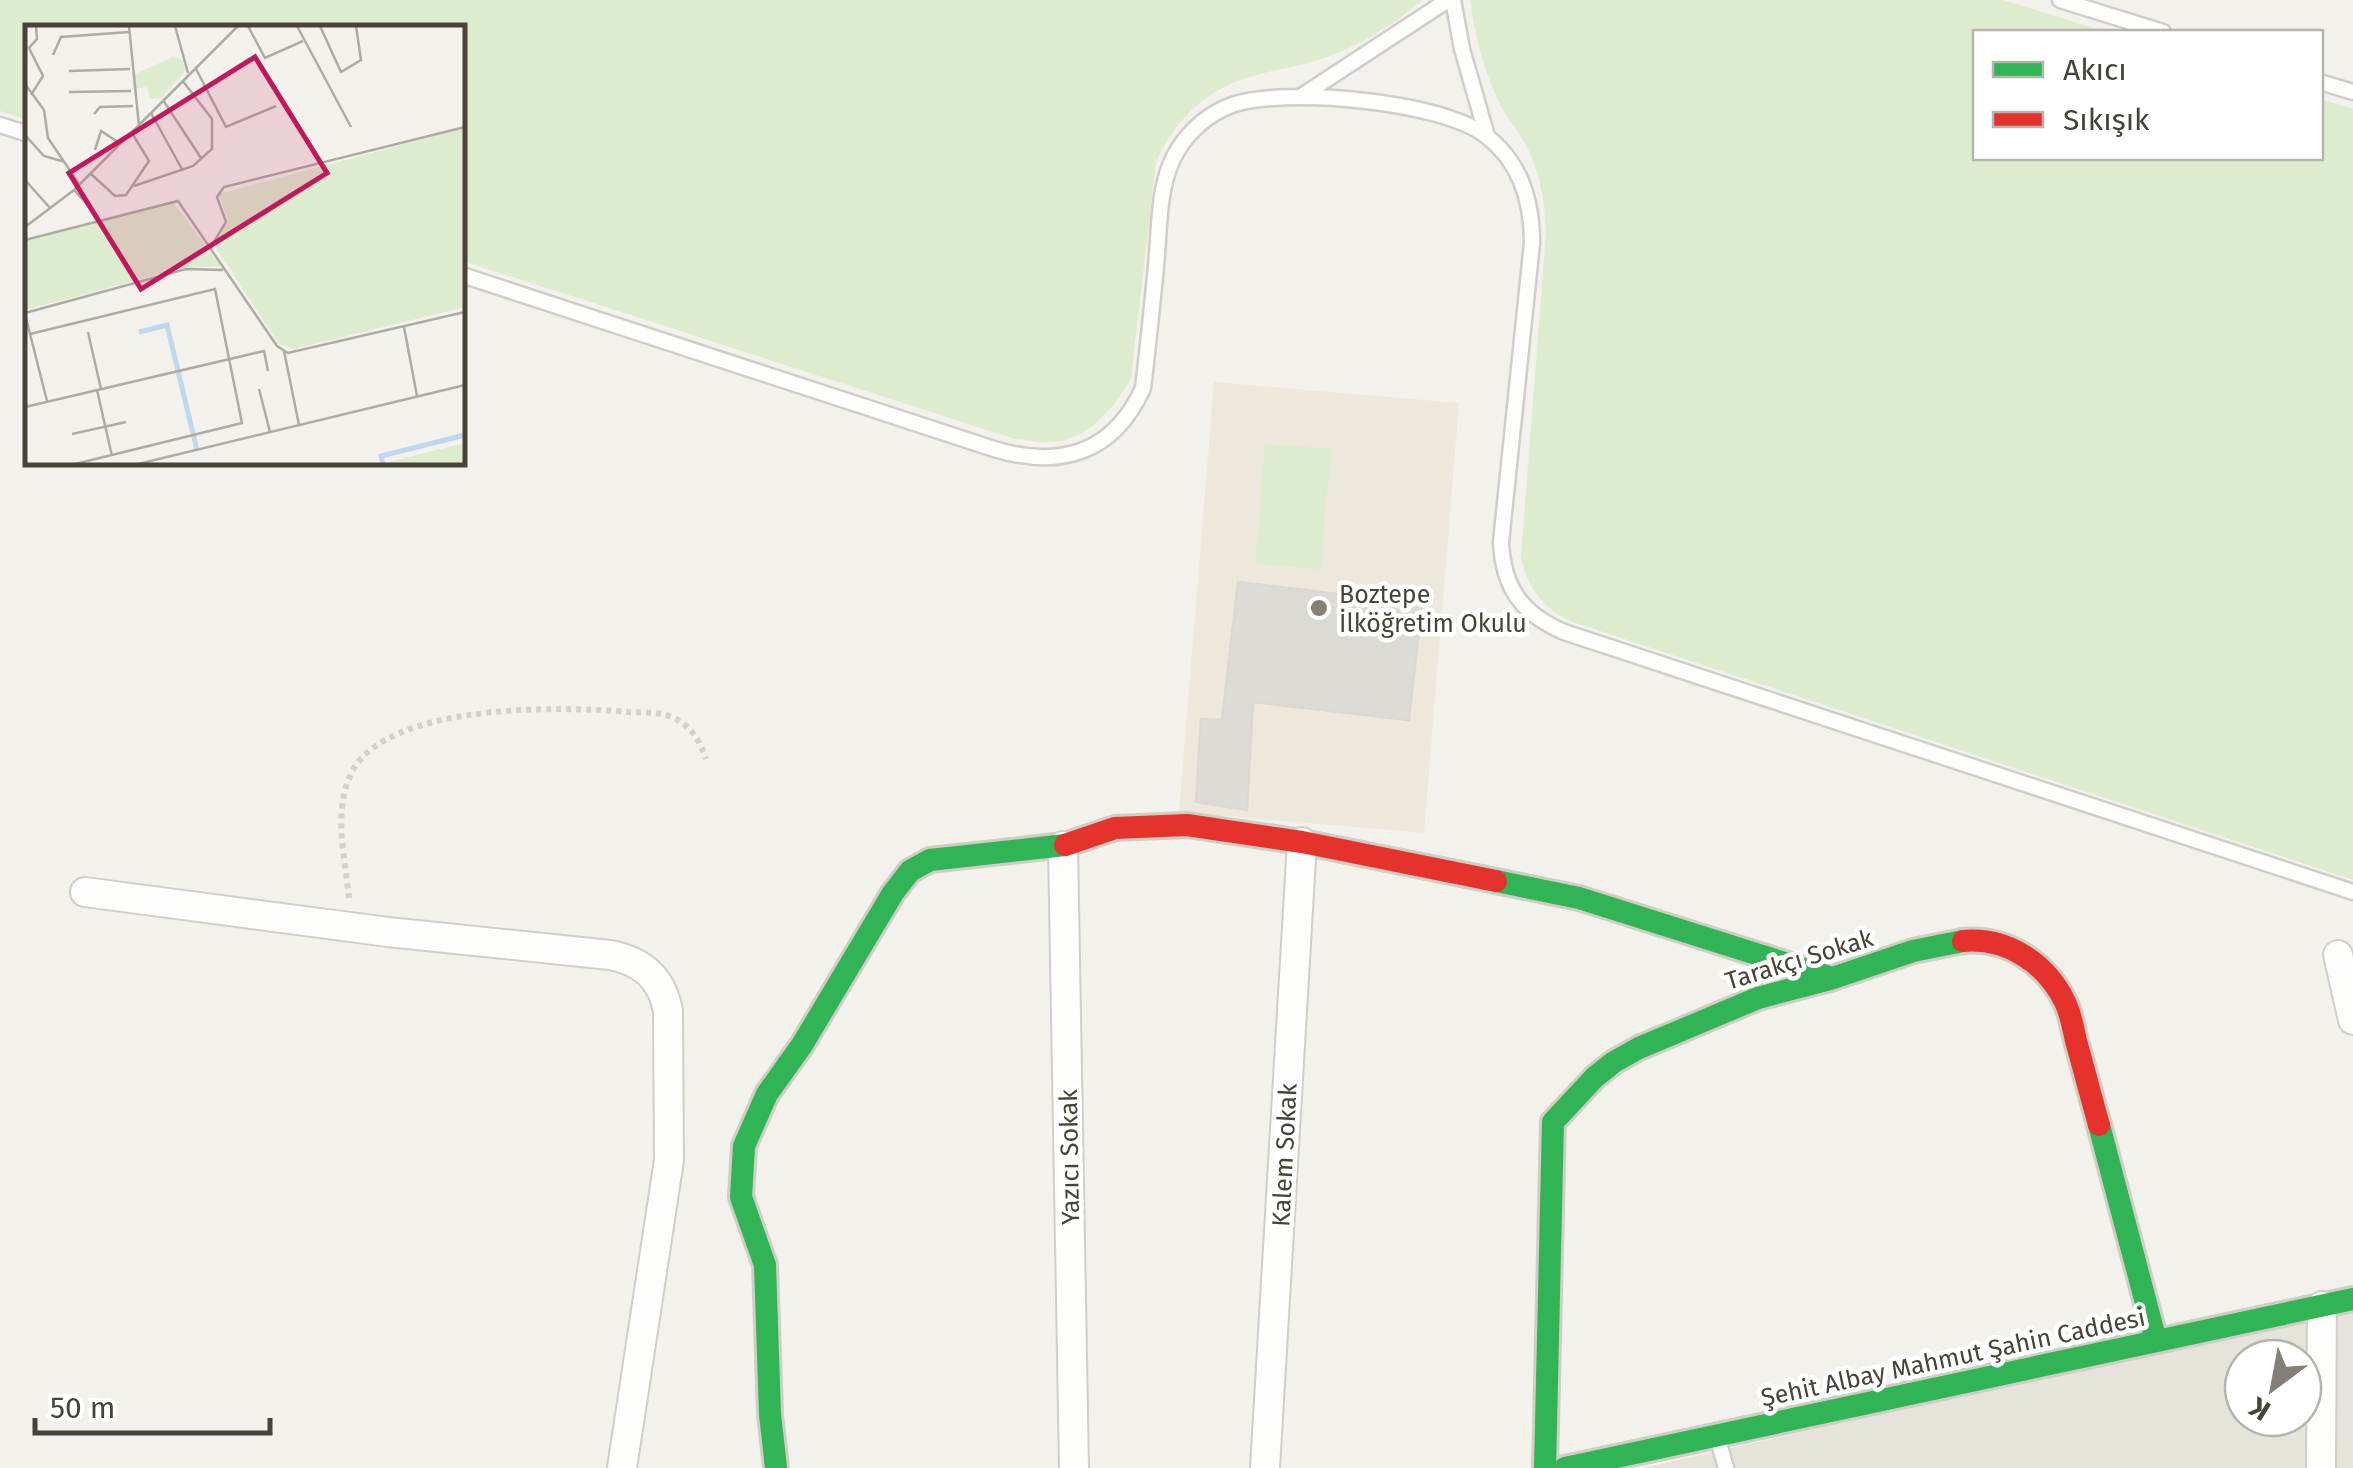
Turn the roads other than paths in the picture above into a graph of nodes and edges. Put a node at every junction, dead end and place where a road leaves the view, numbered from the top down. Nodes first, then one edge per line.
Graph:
1 (1451, 0) edge
2 (2060, 0) edge
3 (2157, 30) edge
4 (2323, 83) edge
5 (2353, 92) edge
6 (1299, 98) junction
7 (0, 125) edge
8 (25, 133) edge
9 (1487, 136) junction
10 (465, 276) edge
11 (1302, 842) junction
12 (1063, 846) junction
13 (85, 892) dead end
14 (2353, 892) edge
15 (2338, 955) dead end
16 (1832, 978) junction
17 (2353, 1020) edge
18 (2353, 1299) edge
19 (2322, 1306) junction
20 (2156, 1341) junction
21 (1717, 1436) junction
22 (622, 1468) edge
23 (776, 1468) edge
24 (1074, 1468) edge
25 (1265, 1468) edge
26 (1546, 1468) edge
27 (1565, 1468) edge
28 (1726, 1468) edge
29 (2321, 1468) edge

1 - 6 lane
1 - 9 lane
2 - 3 lane
4 - 5 lane
6 - 9 lane
6 - 10 lane
7 - 8 lane
9 - 14 lane
11 - 12 street
11 - 16 street
11 - 25 street, Kalem Sokak
12 - 23 street
12 - 24 street, Yazıcı Sokak
13 - 22 street
15 - 17 street
16 - 20 street, Tarakçı Sokak
16 - 26 street, Tarakçı Sokak
18 - 19 street, Şehit Albay Mahmut Şahin Caddesi
19 - 20 street, Şehit Albay Mahmut Şahin Caddesi
19 - 29 street
20 - 21 street, Şehit Albay Mahmut Şahin Caddesi
21 - 27 street, Şehit Albay Mahmut Şahin Caddesi
21 - 28 lane

